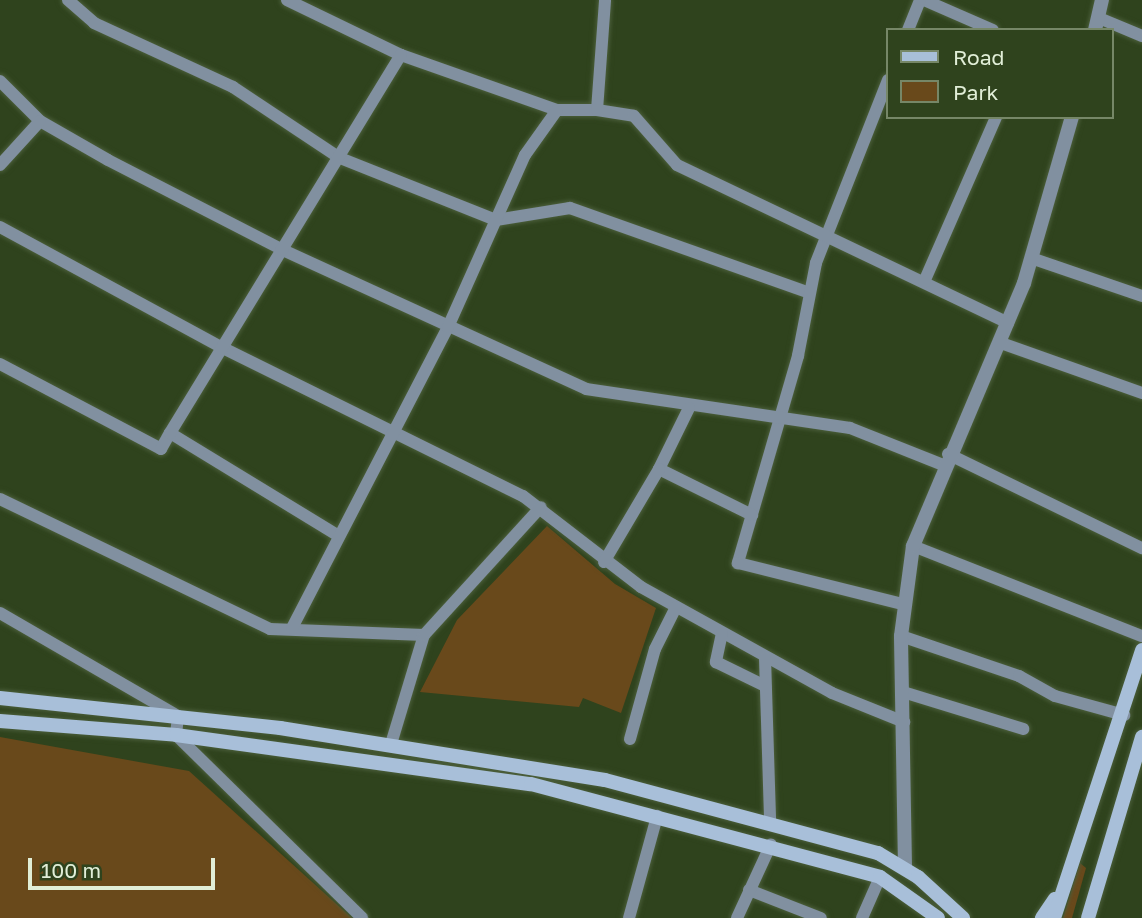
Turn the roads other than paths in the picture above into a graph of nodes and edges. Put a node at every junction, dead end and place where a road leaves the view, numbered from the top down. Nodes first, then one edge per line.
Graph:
1 (68, 0) edge
2 (288, 0) edge
3 (605, 0) edge
4 (922, 0) edge
5 (1102, 0) edge
6 (1097, 24) edge
7 (975, 26) edge
8 (909, 28) edge
9 (1114, 29) edge
10 (1142, 36) edge
11 (401, 55) junction
12 (0, 82) edge
13 (886, 85) edge
14 (557, 110) junction
15 (597, 110) junction
16 (995, 119) edge
17 (1072, 119) edge
18 (40, 121) junction
19 (340, 158) junction
20 (0, 165) edge
21 (496, 220) junction
22 (0, 227) edge
23 (827, 235) junction
24 (285, 251) junction
25 (1031, 258) junction
26 (924, 282) junction
27 (807, 292) junction
28 (1142, 296) edge
29 (1009, 323) junction
30 (448, 327) junction
31 (1001, 343) junction
32 (223, 348) junction
33 (0, 364) edge
34 (1142, 393) edge
35 (689, 408) junction
36 (782, 414) junction
37 (170, 433) junction
38 (393, 433) junction
39 (945, 459) junction
40 (659, 469) junction
41 (0, 499) edge
42 (541, 507) junction
43 (752, 515) junction
44 (339, 536) junction
45 (913, 546) junction
46 (1142, 548) edge
47 (604, 562) junction
48 (902, 604) junction
49 (676, 607) junction
50 (0, 613) edge
51 (292, 628) junction
52 (722, 633) junction
53 (424, 635) junction
54 (901, 636) junction
55 (1142, 636) edge
56 (1142, 650) edge
57 (765, 658) junction
58 (765, 686) junction
59 (903, 692) junction
60 (0, 698) edge
61 (1124, 715) junction
62 (177, 716) junction
63 (0, 721) edge
64 (904, 722) junction
65 (1023, 729) dead end
66 (176, 735) junction
67 (1142, 737) edge
68 (630, 739) dead end
69 (391, 744) junction
70 (1139, 755) edge
71 (657, 816) junction
72 (770, 820) junction
73 (771, 844) junction
74 (905, 867) junction
75 (880, 877) junction
76 (1062, 885) junction
77 (749, 890) junction
78 (921, 911) edge
79 (362, 918) edge
80 (629, 918) edge
81 (737, 918) edge
82 (821, 918) edge
83 (862, 918) edge
84 (938, 918) edge
85 (963, 918) edge
86 (1042, 918) edge
87 (1054, 918) edge
88 (1088, 918) edge

1 - 19 street
2 - 11 street
3 - 15 street
4 - 7 street
4 - 8 street
5 - 6 street
9 - 10 street
11 - 14 street
11 - 19 street
12 - 18 street
13 - 23 street
14 - 15 street
14 - 21 street
15 - 23 street
16 - 26 street
17 - 25 street
18 - 20 street
18 - 24 street
19 - 21 street
19 - 24 street
21 - 27 street
21 - 30 street
22 - 32 street
23 - 26 street
23 - 27 street
24 - 30 street
24 - 32 street
25 - 28 street
25 - 29 street
26 - 29 street
27 - 36 street
29 - 31 street
30 - 35 street
30 - 38 street
31 - 34 street
31 - 39 street
32 - 37 street
32 - 38 street
33 - 37 street
35 - 36 street
35 - 40 street
36 - 39 street
36 - 43 street
37 - 44 street
38 - 42 street
38 - 44 street
39 - 45 street
39 - 46 street
40 - 43 street
40 - 47 street
41 - 51 street
42 - 47 street
42 - 53 street
43 - 48 street
44 - 51 street
45 - 48 street
45 - 55 street
47 - 49 street
48 - 54 street
49 - 52 street
49 - 68 street
50 - 62 street
51 - 53 street
52 - 57 street
52 - 58 street
53 - 69 street
54 - 59 street
54 - 61 street
56 - 61 main road
57 - 58 street
57 - 64 street
58 - 72 street
59 - 64 street
59 - 65 street
60 - 62 main road
61 - 76 main road
62 - 66 street
62 - 69 main road
63 - 66 main road
64 - 74 street
66 - 71 main road
66 - 79 street
67 - 70 main road
69 - 72 main road
70 - 88 main road
71 - 73 main road
71 - 80 street
72 - 74 main road
73 - 75 main road
73 - 77 street
74 - 85 main road
75 - 78 main road
75 - 83 street
76 - 86 main road
76 - 87 main road
77 - 81 street
77 - 82 street
78 - 84 main road

